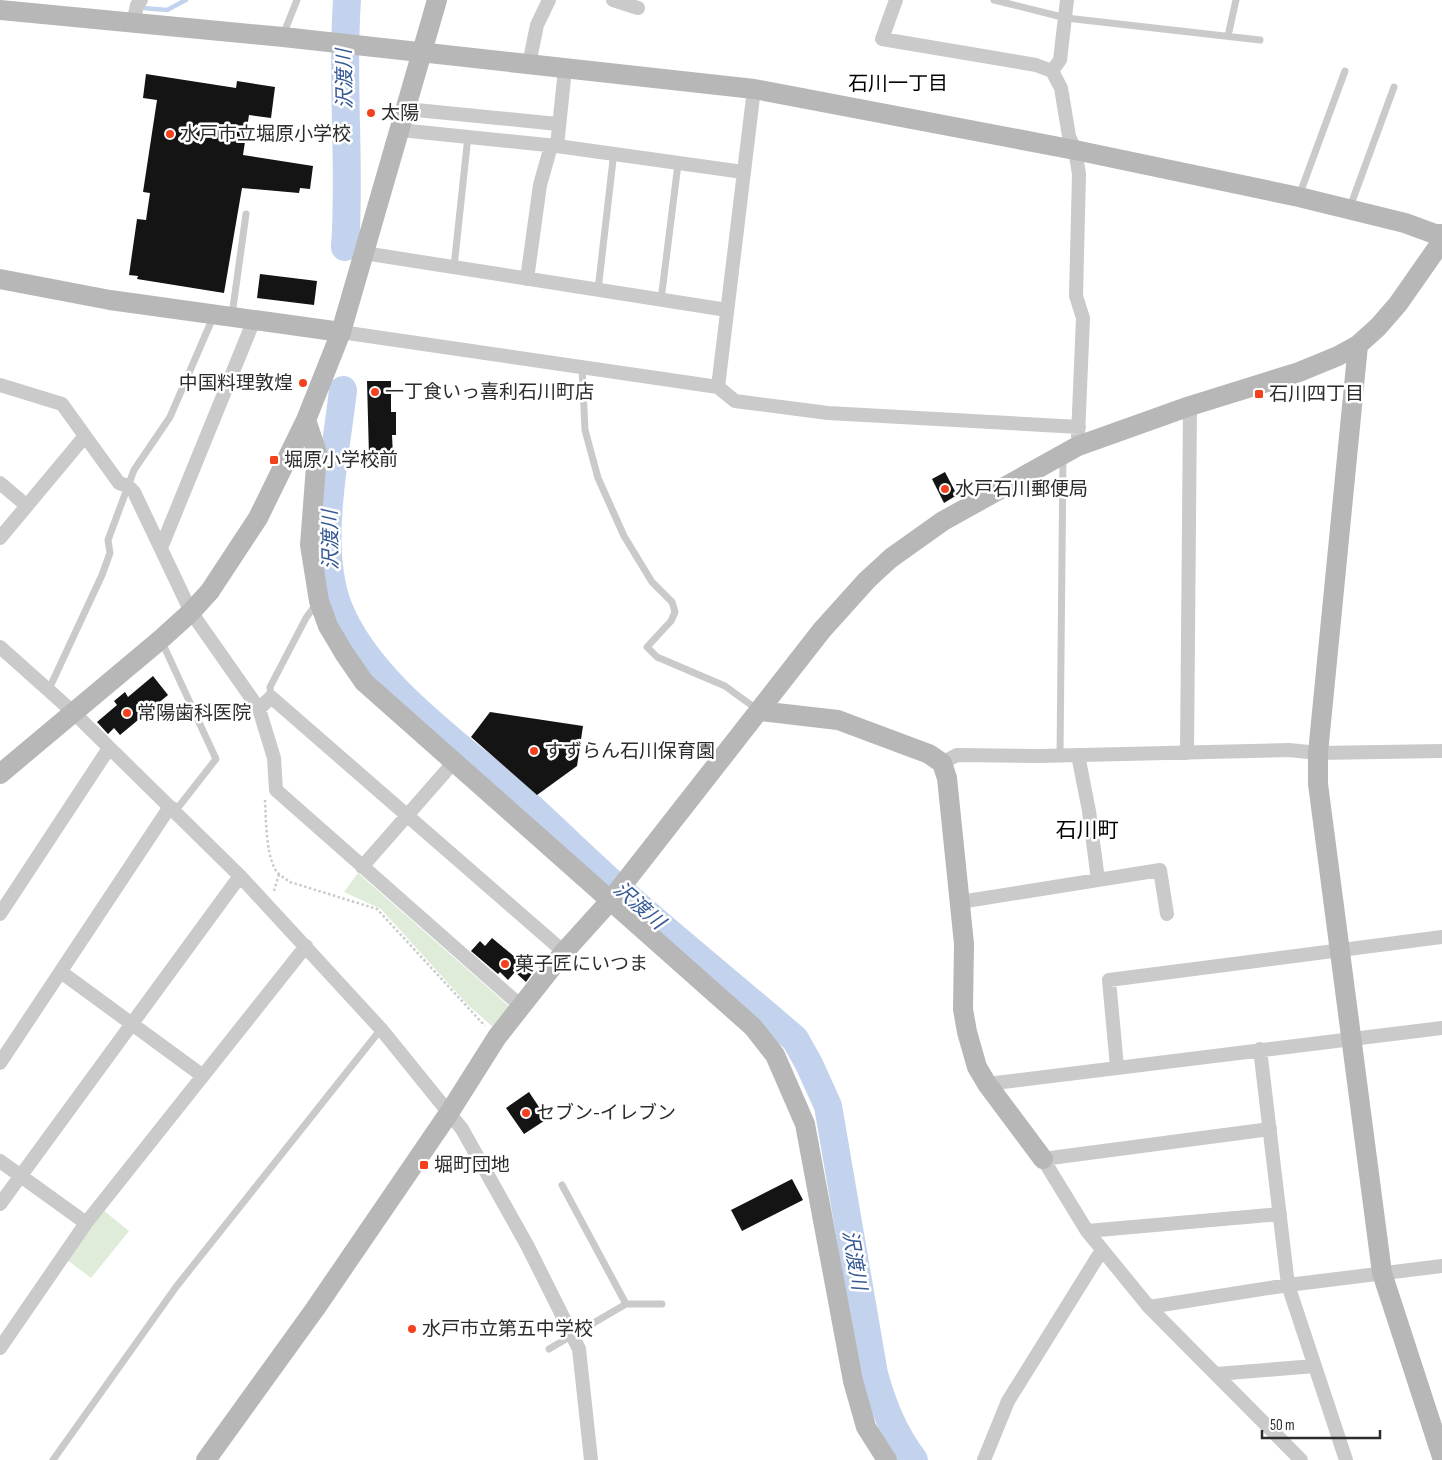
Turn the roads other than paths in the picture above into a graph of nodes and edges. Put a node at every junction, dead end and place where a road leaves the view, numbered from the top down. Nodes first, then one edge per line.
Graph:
1 (141, 0) edge
2 (297, 0) edge
3 (437, 0) edge
4 (549, 0) edge
5 (613, 0) edge
6 (896, 0) edge
7 (994, 0) edge
8 (1067, 0) edge
9 (1236, 0) edge
10 (638, 8) dead end
11 (0, 10) edge
12 (1066, 18) junction
13 (133, 23) junction
14 (1228, 36) junction
15 (282, 37) junction
16 (1260, 40) dead end
17 (422, 53) junction
18 (529, 64) junction
19 (565, 69) junction
20 (1345, 70) dead end
21 (1052, 71) junction
22 (1394, 87) dead end
23 (754, 89) junction
24 (406, 109) junction
25 (558, 124) junction
26 (400, 130) junction
27 (468, 136) junction
28 (554, 146) junction
29 (1075, 150) junction
30 (613, 160) dead end
31 (678, 164) junction
32 (744, 172) junction
33 (1299, 197) junction
34 (1349, 210) junction
35 (246, 214) dead end
36 (1442, 234) edge
37 (1442, 241) edge
38 (364, 253) junction
39 (454, 267) junction
40 (0, 279) edge
41 (527, 279) junction
42 (598, 290) junction
43 (661, 300) junction
44 (727, 310) junction
45 (223, 316) junction
46 (254, 320) junction
47 (341, 332) junction
48 (1358, 345) junction
49 (582, 367) junction
50 (718, 387) junction
51 (2, 389) edge
52 (1190, 406) junction
53 (306, 420) junction
54 (84, 436) junction
55 (1073, 443) junction
56 (0, 483) edge
57 (128, 486) junction
58 (26, 504) junction
59 (0, 538) edge
60 (160, 548) junction
61 (319, 601) junction
62 (191, 612) junction
63 (160, 640) junction
64 (0, 647) edge
65 (48, 689) junction
66 (271, 697) junction
67 (259, 709) junction
68 (760, 711) junction
69 (73, 712) junction
70 (109, 748) junction
71 (1442, 751) edge
72 (1187, 752) junction
73 (1318, 752) junction
74 (1078, 755) junction
75 (1060, 756) junction
76 (454, 762) junction
77 (942, 763) junction
78 (0, 774) edge
79 (172, 808) junction
80 (408, 815) junction
81 (362, 867) junction
82 (240, 876) junction
83 (1098, 880) junction
84 (618, 891) junction
85 (960, 902) junction
86 (0, 914) edge
87 (1167, 914) dead end
88 (1442, 937) edge
89 (306, 946) junction
90 (1339, 950) junction
91 (564, 952) junction
92 (61, 972) junction
93 (521, 1006) junction
94 (132, 1023) junction
95 (1442, 1028) edge
96 (381, 1029) junction
97 (1351, 1038) junction
98 (1260, 1049) junction
99 (0, 1063) edge
100 (1117, 1067) junction
101 (203, 1076) junction
102 (987, 1084) junction
103 (449, 1113) junction
104 (1270, 1129) junction
105 (1043, 1159) junction
106 (0, 1161) edge
107 (21, 1176) junction
108 (562, 1185) dead end
109 (0, 1204) edge
110 (1280, 1214) junction
111 (86, 1223) junction
112 (1087, 1231) junction
113 (1102, 1250) junction
114 (1442, 1266) edge
115 (1382, 1273) junction
116 (1288, 1285) junction
117 (626, 1304) junction
118 (662, 1304) dead end
119 (1149, 1307) junction
120 (572, 1335) junction
121 (0, 1348) edge
122 (548, 1349) dead end
123 (1315, 1366) junction
124 (1216, 1374) junction
125 (1442, 1458) edge
126 (53, 1460) edge
127 (206, 1460) edge
128 (591, 1460) edge
129 (887, 1460) edge
130 (984, 1460) edge
131 (1301, 1460) edge
132 (1346, 1460) edge
133 (1436, 1460) edge

1 - 13 street
2 - 15 lane
3 - 17 street
4 - 18 street
5 - 10 street
6 - 21 street
7 - 12 lane
8 - 12 street
9 - 14 lane
11 - 13 street
12 - 14 lane
12 - 21 street
13 - 15 street
14 - 16 lane
15 - 17 street
17 - 18 street
17 - 24 street
18 - 19 street
19 - 23 street
19 - 25 street
20 - 33 lane
21 - 29 street
22 - 34 lane
23 - 29 street
23 - 32 street
24 - 25 street
24 - 26 street
25 - 28 street
26 - 27 street
26 - 38 street
27 - 28 street
27 - 39 lane
28 - 31 street
28 - 41 street
29 - 33 street
29 - 55 street
30 - 42 lane
31 - 32 street
31 - 43 lane
32 - 44 street
33 - 34 street
34 - 36 street
35 - 45 lane
37 - 48 street
38 - 39 street
38 - 47 street
39 - 41 street
40 - 45 street
41 - 42 street
42 - 43 street
43 - 44 street
44 - 50 street
45 - 46 street
45 - 57 lane
46 - 47 street
46 - 60 street
47 - 49 street
47 - 53 street
48 - 52 street
48 - 73 street
49 - 50 street
49 - 68 lane
50 - 55 street
51 - 54 street
52 - 55 street
52 - 72 street
53 - 61 street
53 - 62 street
54 - 57 street
54 - 58 street
55 - 68 street
55 - 75 lane
56 - 58 street
57 - 60 street
57 - 65 lane
58 - 59 street
60 - 62 street
61 - 66 lane
61 - 76 street
62 - 63 street
62 - 67 street
63 - 69 street
63 - 79 lane
64 - 65 street
65 - 69 street
66 - 67 street
66 - 80 street
67 - 81 street
68 - 77 street
68 - 84 street
69 - 70 street
69 - 78 street
70 - 79 street
70 - 86 street
71 - 73 street
72 - 73 street
72 - 74 street
73 - 90 street
74 - 75 street
74 - 83 street
75 - 77 street
76 - 80 street
76 - 84 street
77 - 85 street
79 - 82 street
79 - 92 street
80 - 81 street
80 - 91 street
81 - 93 street
82 - 89 street
82 - 94 street
83 - 85 street
83 - 87 street
84 - 91 street
84 - 129 street
85 - 102 street
88 - 90 street
89 - 96 street
89 - 101 street
90 - 97 street
90 - 100 street
91 - 93 street
92 - 94 street
92 - 99 street
93 - 103 street
94 - 101 street
94 - 107 street
95 - 97 street
96 - 103 street
96 - 126 lane
97 - 98 street
97 - 115 street
98 - 100 street
98 - 104 street
100 - 102 street
101 - 111 street
102 - 105 street
103 - 120 street
103 - 127 street
104 - 105 street
104 - 110 street
105 - 112 street
106 - 107 street
107 - 109 street
107 - 111 street
108 - 117 lane
110 - 112 street
110 - 116 street
111 - 121 street
112 - 113 street
113 - 119 street
113 - 130 street
114 - 115 street
115 - 116 street
115 - 125 street
116 - 119 street
116 - 123 street
117 - 118 lane
117 - 120 lane
119 - 124 street
120 - 122 lane
120 - 128 street
123 - 124 street
123 - 132 street
124 - 131 street
125 - 133 street

